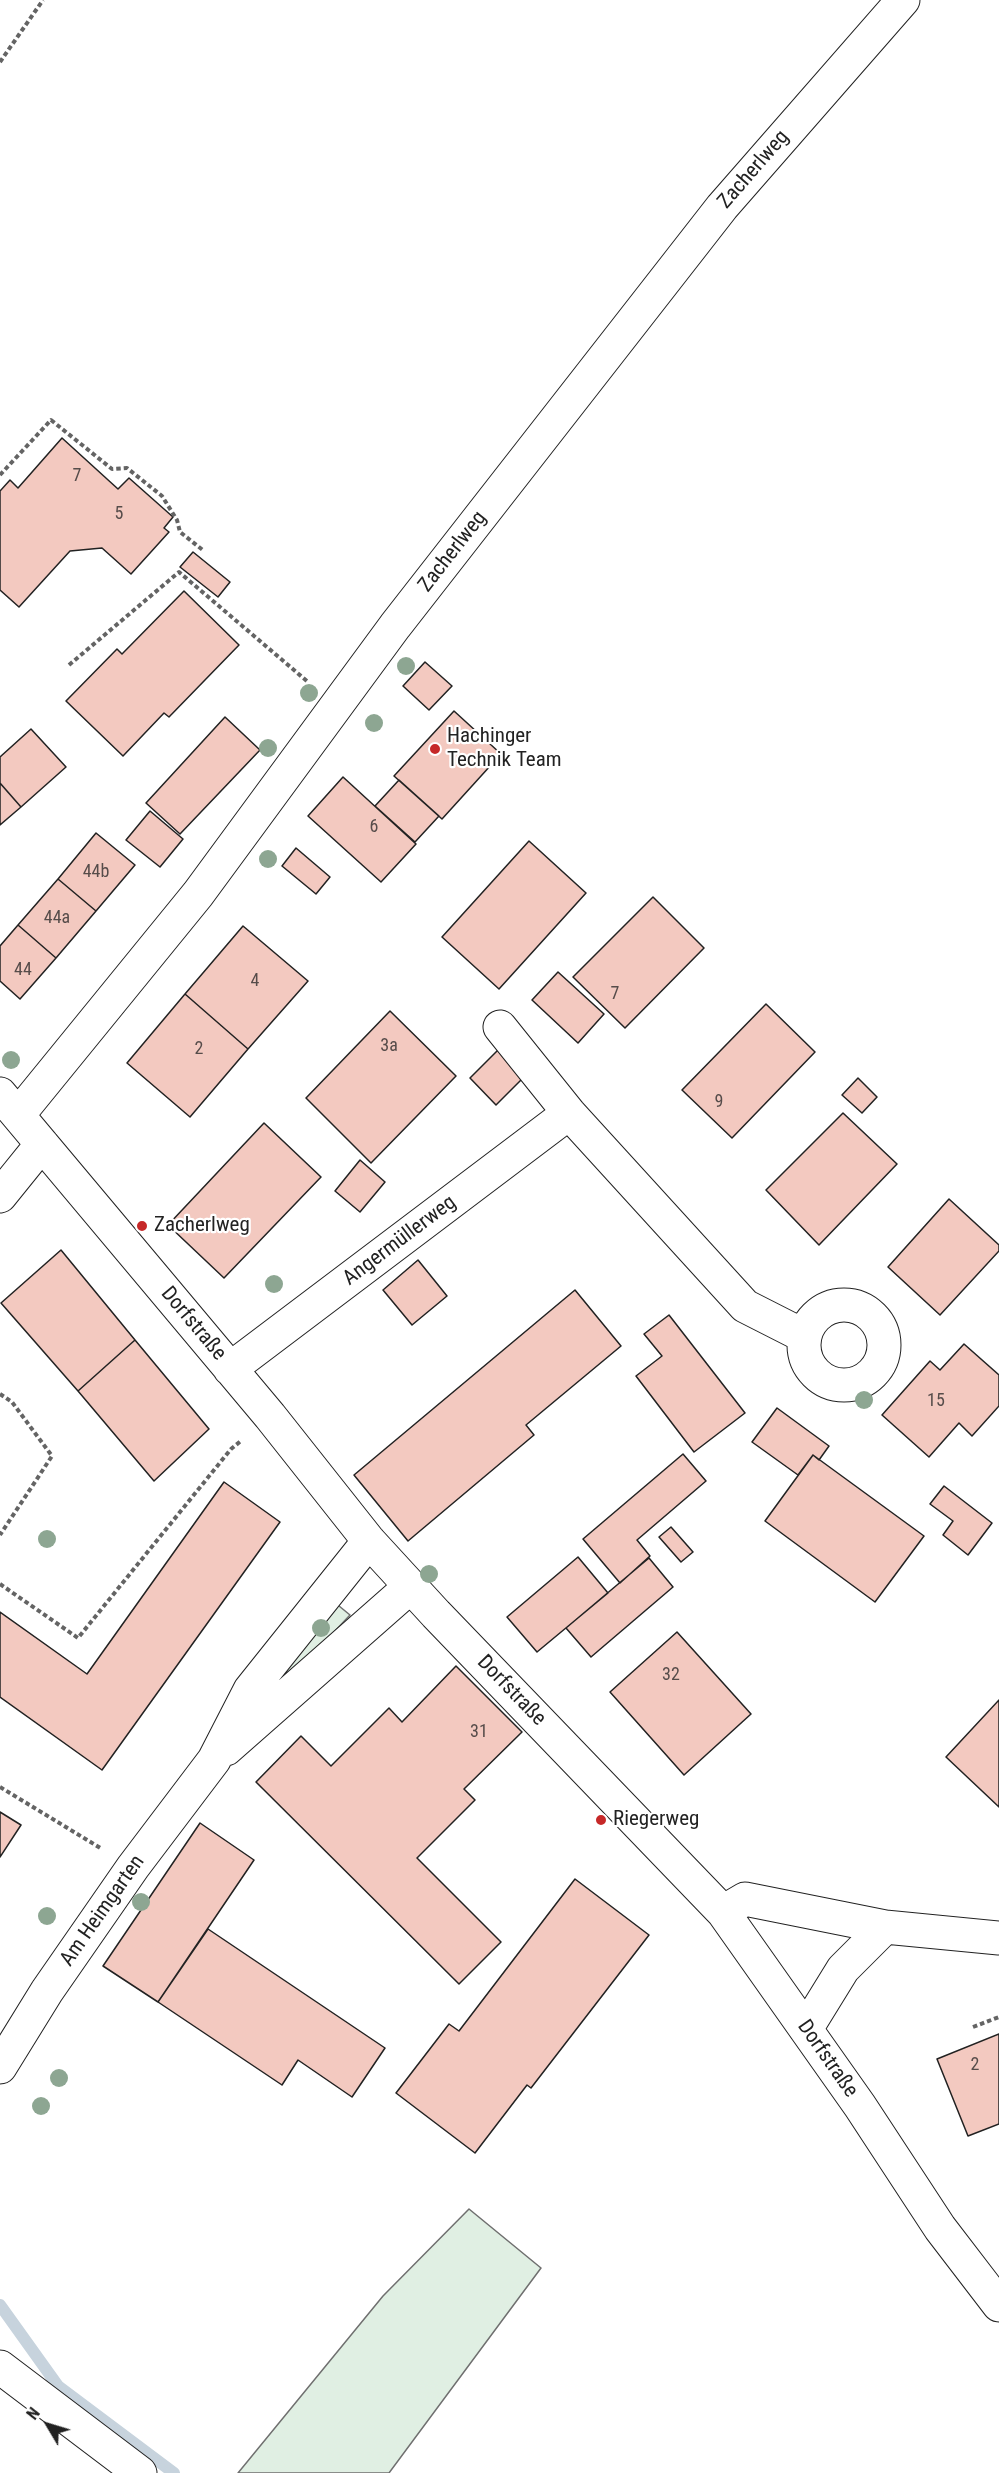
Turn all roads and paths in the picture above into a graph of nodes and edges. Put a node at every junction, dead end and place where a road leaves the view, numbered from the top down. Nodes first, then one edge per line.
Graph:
1 (43, 0) edge
2 (903, 0) edge
3 (0, 62) edge
4 (0, 475) edge
5 (204, 551) dead end
6 (69, 665) dead end
7 (337, 707) junction
8 (500, 1027) dead end
9 (9, 1105) edge
10 (569, 1113) junction
11 (42, 1144) junction
12 (0, 1196) edge
13 (804, 1336) dead end
14 (230, 1369) junction
15 (0, 1394) edge
16 (231, 1449) dead end
17 (0, 1535) edge
18 (369, 1541) junction
19 (0, 1584) edge
20 (410, 1587) junction
21 (214, 1760) junction
22 (0, 1787) edge
23 (86, 1840) dead end
24 (723, 1912) junction
25 (885, 1927) junction
26 (999, 1938) edge
27 (999, 2017) edge
28 (973, 2027) dead end
29 (806, 2029) junction
30 (0, 2067) edge
31 (999, 2305) edge
32 (0, 2367) edge
33 (140, 2473) edge

1 - 3 path
2 - 7 street, Zacherlweg
4 - 5 path
6 - 7 path
7 - 9 street, Zacherlweg
8 - 10 street
9 - 11 street, Dorfstraße
10 - 13 street
10 - 14 street, Angermüllerweg
11 - 12 street
11 - 14 street, Dorfstraße
14 - 18 street, Dorfstraße
15 - 17 path
16 - 19 path
18 - 20 street, Dorfstraße
18 - 21 street, Am Heimgarten
20 - 21 street, Am Heimgarten
20 - 24 street, Dorfstraße
21 - 30 street, Am Heimgarten
22 - 23 path
24 - 25 street
24 - 29 street, Dorfstraße
25 - 26 street
25 - 29 street
27 - 28 path
29 - 31 street, Dorfstraße
32 - 33 street

